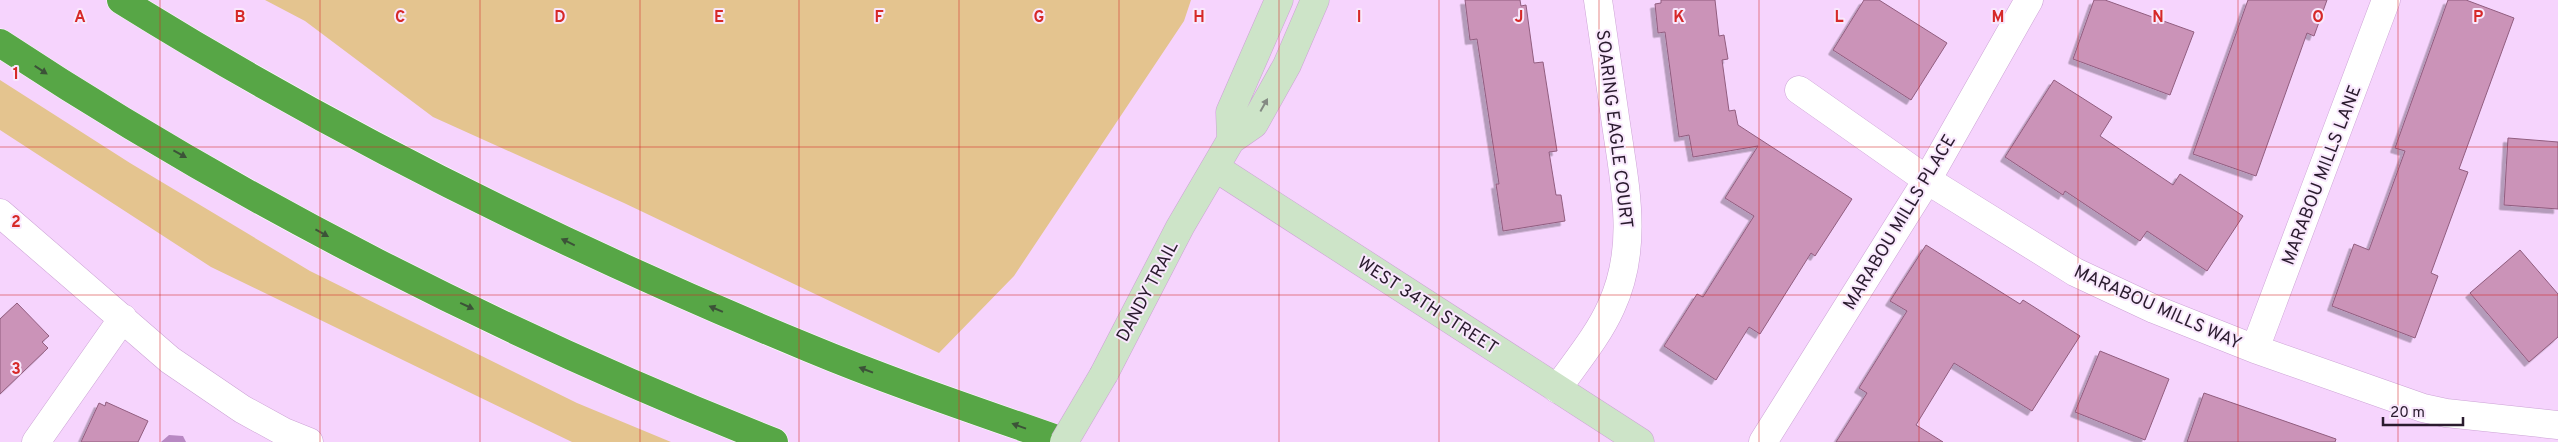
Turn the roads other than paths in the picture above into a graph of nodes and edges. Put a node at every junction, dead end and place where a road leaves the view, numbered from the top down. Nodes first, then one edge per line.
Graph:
1 (121, 0) edge
2 (1279, 0) edge
3 (1315, 0) edge
4 (1598, 0) edge
5 (2029, 0) edge
6 (2386, 0) edge
7 (0, 43) edge
8 (1799, 90) dead end
9 (1231, 140) junction
10 (1216, 168) junction
11 (1927, 180) junction
12 (0, 213) edge
13 (123, 318) junction
14 (2255, 349) junction
15 (1557, 389) junction
16 (2558, 424) edge
17 (36, 442) edge
18 (309, 442) edge
19 (774, 442) edge
20 (1065, 442) edge
21 (1640, 442) edge
22 (1764, 442) edge

20 -> 1 highway
2 - 9 main road
9 -> 3 main road, DANDY TRAIL
4 - 15 street, SOARING EAGLE COURT
5 - 11 street, MARABOU MILLS PLACE
6 - 14 street, MARABOU MILLS LANE
7 -> 19 highway
8 - 11 street, MARABOU MILLS WAY
9 - 10 main road, DANDY TRAIL
10 - 15 main road, WEST 34TH STREET
10 - 20 main road, DANDY TRAIL, bridge
11 - 14 street, MARABOU MILLS WAY
11 - 22 street, MARABOU MILLS PLACE
12 - 13 street
13 - 17 street
13 - 18 street
14 - 16 street, MARABOU MILLS WAY
15 - 21 main road, WEST 34TH STREET

